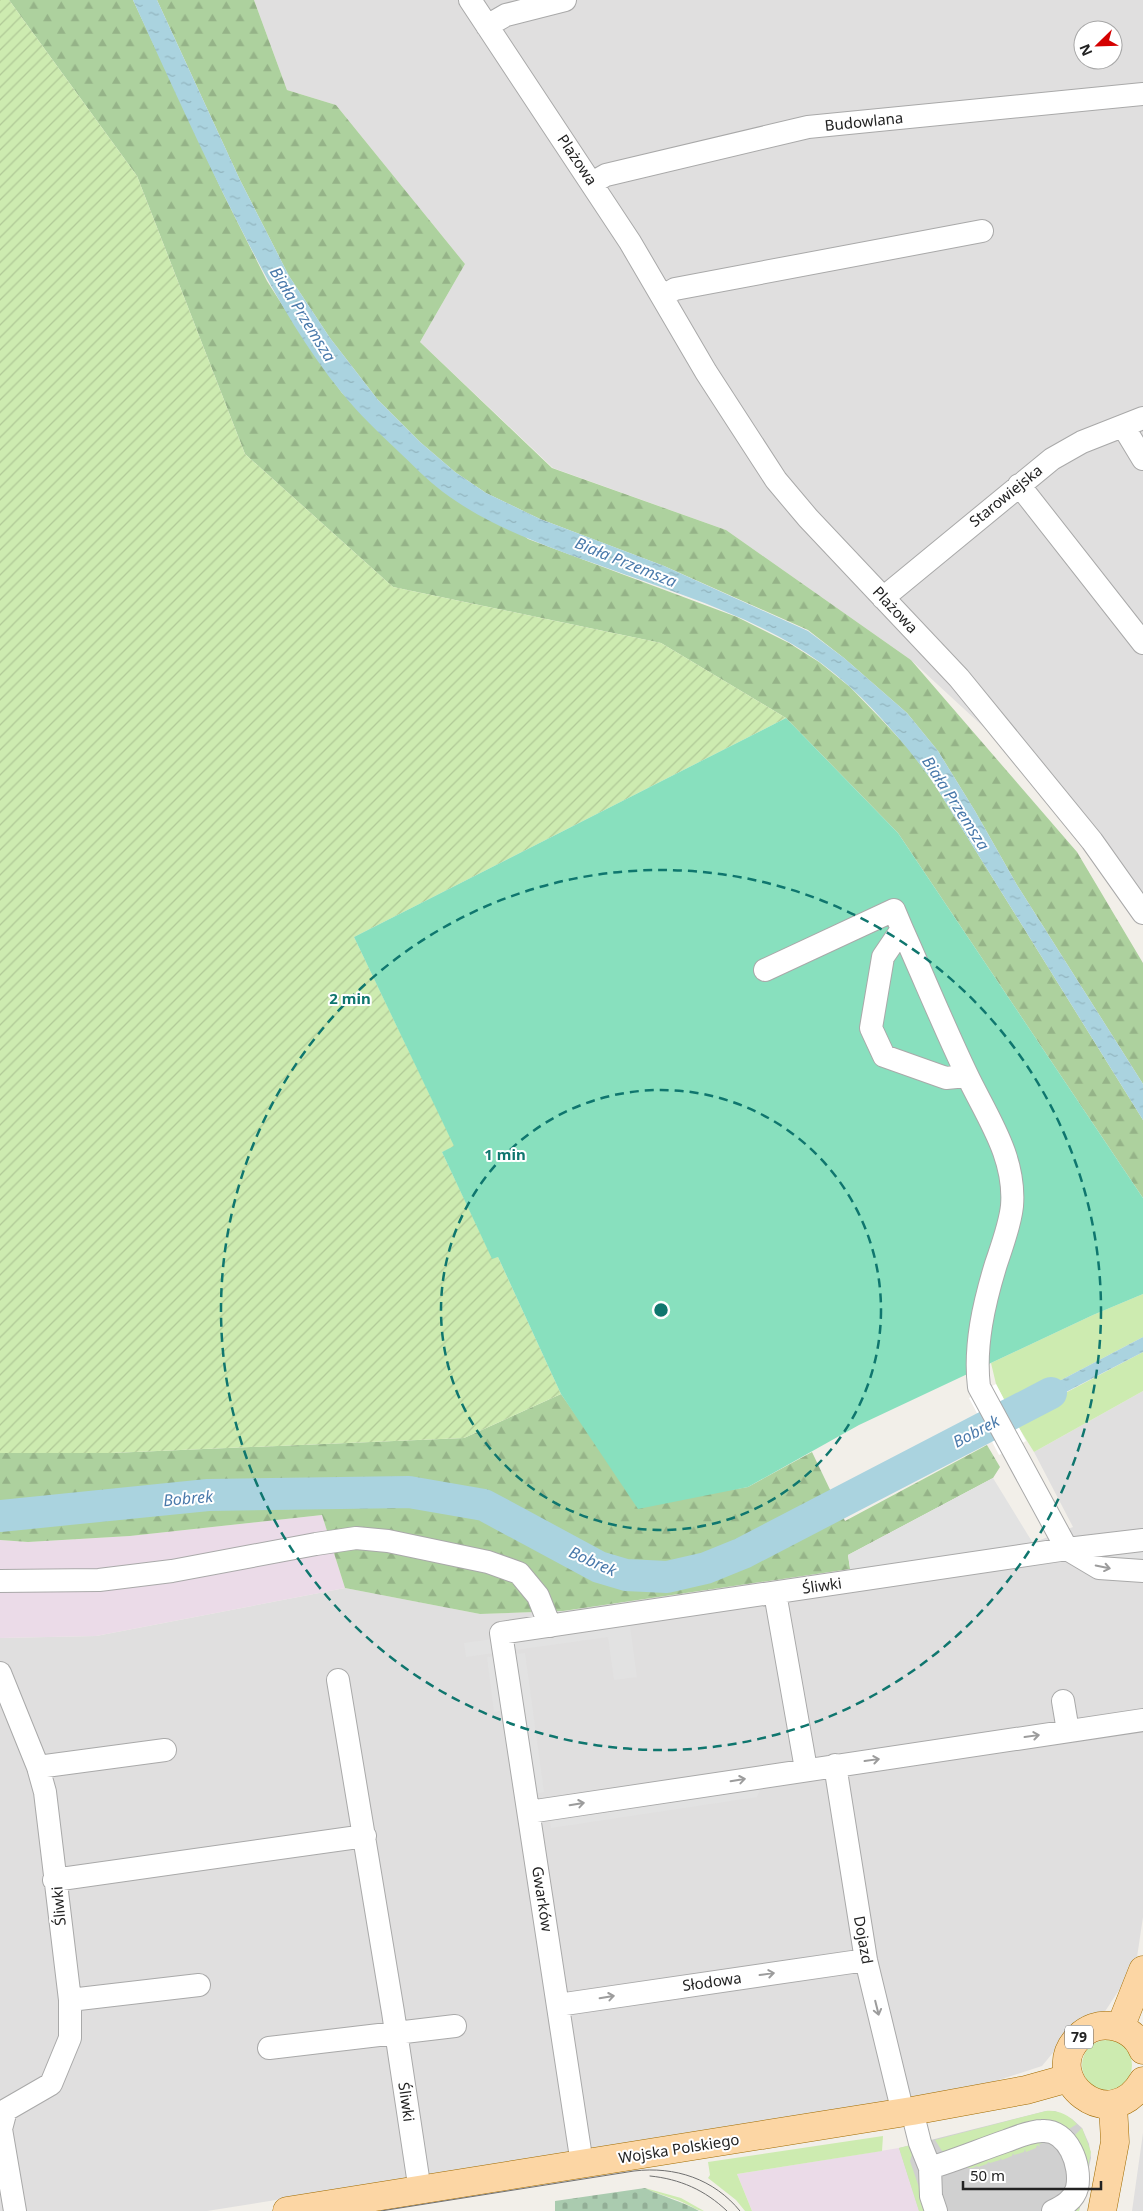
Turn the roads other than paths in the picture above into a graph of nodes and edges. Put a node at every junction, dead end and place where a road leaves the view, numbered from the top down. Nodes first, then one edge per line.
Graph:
1 (470, 0) edge
2 (565, 0) edge
3 (487, 26) junction
4 (1143, 94) edge
5 (592, 183) junction
6 (982, 230) dead end
7 (663, 296) junction
8 (1133, 422) edge
9 (1143, 459) edge
10 (1018, 485) junction
11 (883, 598) junction
12 (1143, 643) edge
13 (1143, 913) edge
14 (902, 929) junction
15 (765, 970) dead end
16 (967, 1076) junction
17 (1143, 1540) edge
18 (1067, 1549) junction
19 (1143, 1571) edge
20 (0, 1581) edge
21 (774, 1592) junction
22 (550, 1626) junction
23 (501, 1634) joint
24 (0, 1673) edge
25 (338, 1680) dead end
26 (1063, 1701) dead end
27 (1143, 1720) edge
28 (1068, 1731) junction
29 (166, 1750) dead end
30 (836, 1765) junction
31 (38, 1766) junction
32 (806, 1769) junction
33 (529, 1812) junction
34 (364, 1836) junction
35 (54, 1880) junction
36 (866, 1960) junction
37 (1143, 1970) edge
38 (199, 1985) dead end
39 (70, 2000) junction
40 (558, 2005) junction
41 (455, 2026) dead end
42 (1120, 2028) junction
43 (396, 2033) junction
44 (269, 2048) dead end
45 (1143, 2050) edge
46 (1069, 2078) junction
47 (1143, 2081) edge
48 (1113, 2105) junction
49 (907, 2112) junction
50 (582, 2164) junction
51 (930, 2168) junction
52 (420, 2190) junction
53 (16, 2211) edge
54 (287, 2211) edge
55 (936, 2211) edge
56 (1053, 2211) edge
57 (1102, 2211) edge

1 - 3 street, Plażowa
2 - 3 street
3 - 5 street, Plażowa
4 - 5 street, Budowlana
5 - 7 street, Plażowa
6 - 7 street
7 - 11 street, Plażowa
8 - 9 street
8 - 10 street, Starowiejska
10 - 11 street, Starowiejska
10 - 12 street
11 - 13 street, Plażowa
14 - 15 street
14 - 16 street
14 - 16 street
16 - 18 street
17 - 18 street, Śliwki
18 -> 19 street
18 - 21 street, Śliwki
20 - 22 street
21 - 22 street, Śliwki
21 - 32 street
22 - 23 street, Śliwki
23 - 33 street, Gwarków
24 - 31 street
25 - 34 street, Śliwki
26 - 28 street
27 - 28 street
30 -> 28 street
29 - 31 street
30 - 32 street
30 - 36 street, Dojazd
31 - 35 street
33 -> 32 street
33 - 40 street, Gwarków
34 - 35 street, Śliwki
34 - 43 street, Śliwki
35 - 39 street, Śliwki
40 -> 36 street, Słodowa
36 -> 49 street, Dojazd
37 - 42 main road
38 - 39 street
39 - 53 street, Śliwki
40 - 50 street, Gwarków
41 - 43 street
42 - 45 main road
42 - 46 main road, 79
43 - 44 street
43 - 52 street, Śliwki
46 - 48 main road
46 - 49 main road, Wojska Polskiego
47 - 48 main road
48 - 57 main road
49 - 50 main road, Wojska Polskiego
49 - 51 street, Dojazd
50 - 52 main road, Wojska Polskiego
51 - 55 street, Dojazd
51 - 56 street
52 - 54 main road, Wojska Polskiego

